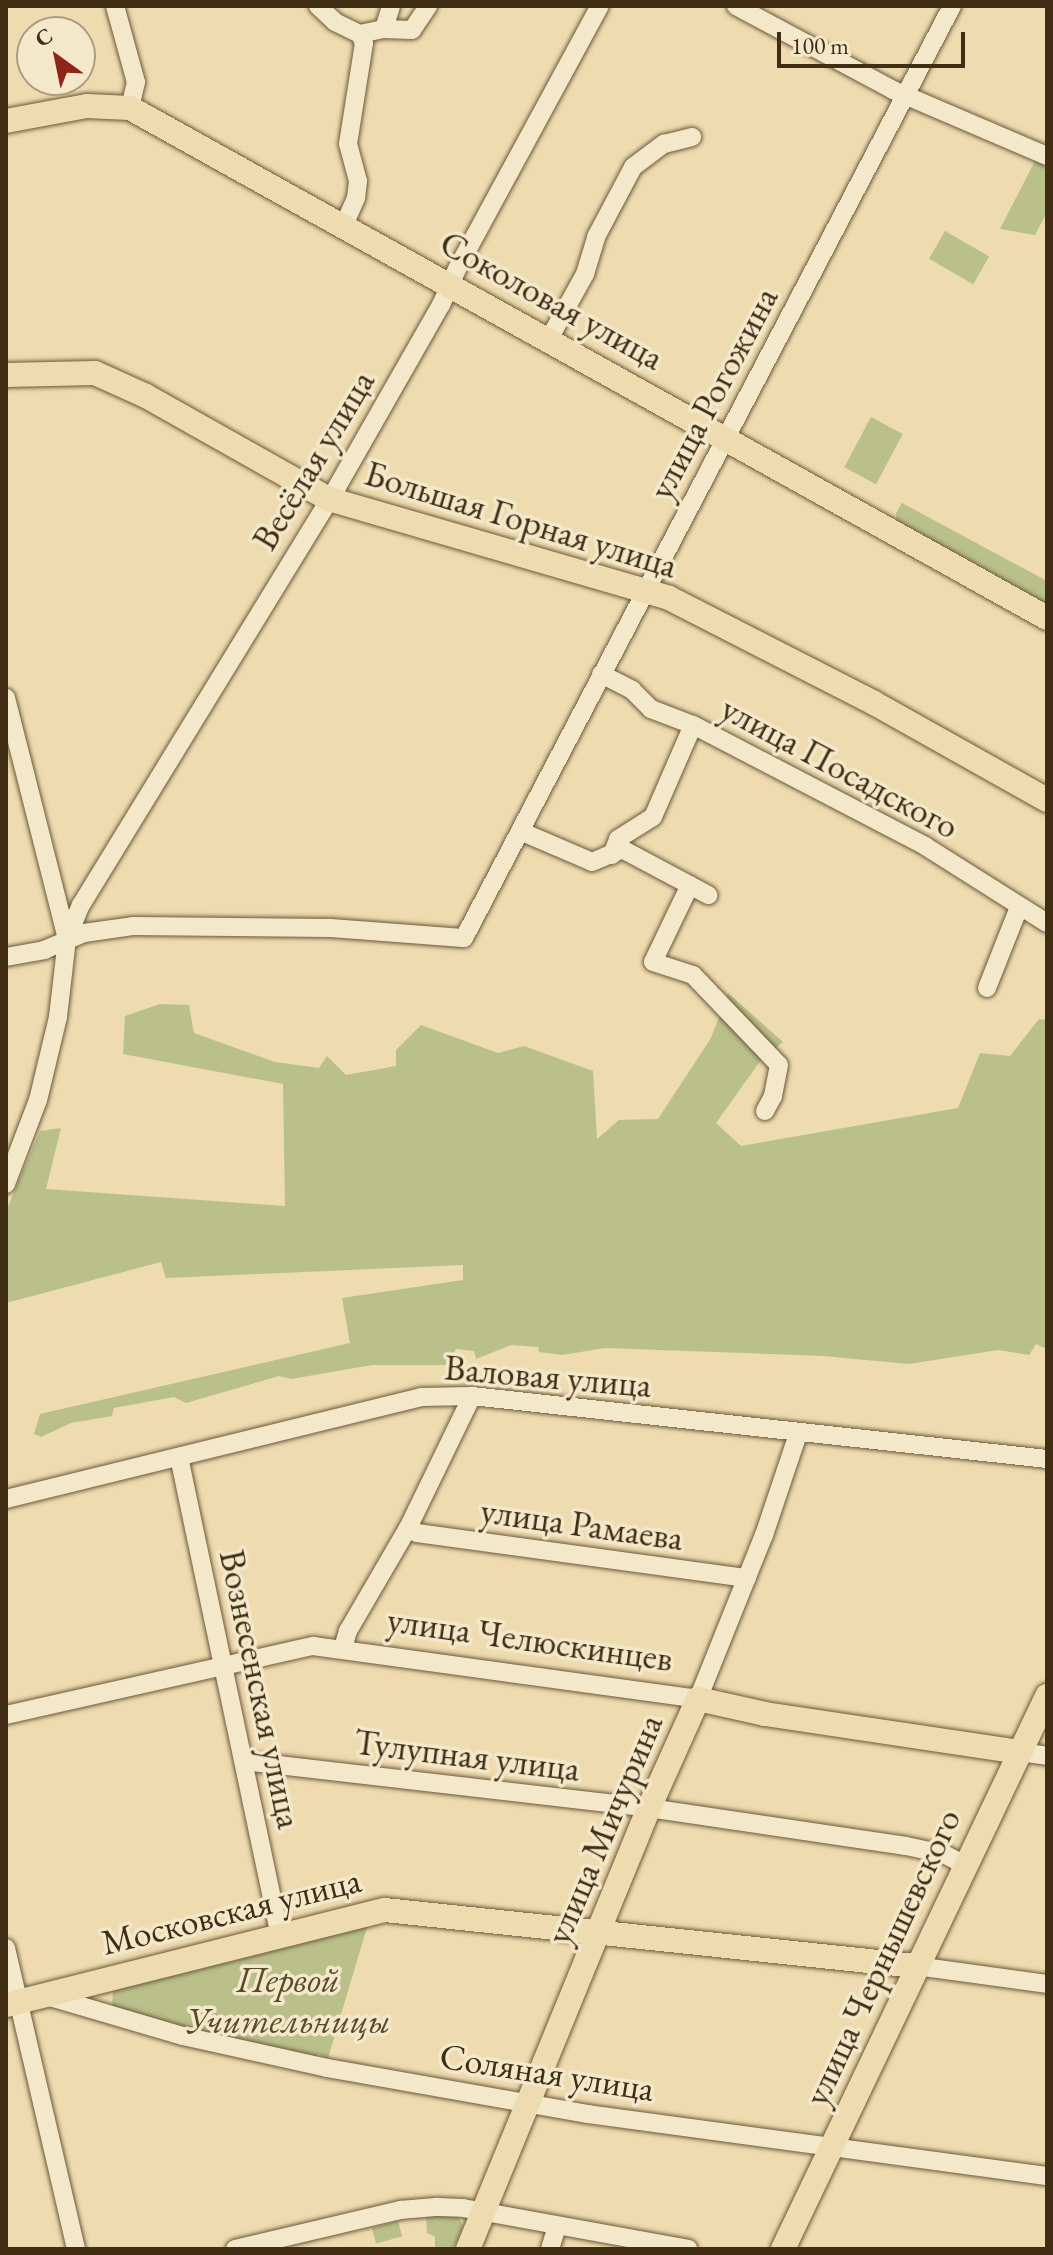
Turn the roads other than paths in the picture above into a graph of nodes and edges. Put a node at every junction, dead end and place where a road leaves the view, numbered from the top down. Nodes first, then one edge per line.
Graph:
1 (115, 6) edge
2 (318, 6) edge
3 (391, 6) edge
4 (428, 6) edge
5 (600, 6) edge
6 (736, 6) edge
7 (952, 6) edge
8 (384, 29) junction
9 (360, 34) junction
10 (906, 94) junction
11 (130, 108) junction
12 (6, 121) edge
13 (692, 137) dead end
14 (1047, 156) edge
15 (344, 225) junction
16 (450, 286) junction
17 (548, 341) junction
18 (6, 375) edge
19 (726, 437) junction
20 (329, 499) junction
21 (648, 590) junction
22 (1047, 618) edge
23 (601, 674) junction
24 (6, 698) edge
25 (693, 725) junction
26 (1047, 800) edge
27 (520, 831) junction
28 (612, 855) junction
29 (690, 885) junction
30 (708, 895) dead end
31 (1019, 907) junction
32 (1047, 923) edge
33 (67, 939) junction
34 (6, 957) edge
35 (987, 988) dead end
36 (765, 1111) dead end
37 (6, 1184) edge
38 (472, 1396) junction
39 (798, 1434) junction
40 (179, 1457) junction
41 (1047, 1459) edge
42 (6, 1499) edge
43 (408, 1528) junction
44 (747, 1578) junction
45 (343, 1648) junction
46 (223, 1664) junction
47 (1047, 1696) edge
48 (698, 1699) junction
49 (6, 1715) edge
50 (1020, 1752) junction
51 (1047, 1756) edge
52 (244, 1761) junction
53 (649, 1808) junction
54 (965, 1865) junction
55 (601, 1930) junction
56 (280, 1935) junction
57 (6, 1948) edge
58 (916, 1966) junction
59 (1047, 1984) edge
60 (45, 1995) junction
61 (12, 2003) edge
62 (530, 2103) junction
63 (832, 2145) junction
64 (1047, 2176) edge
65 (483, 2212) junction
66 (557, 2226) junction
67 (76, 2249) edge
68 (235, 2249) edge
69 (468, 2249) edge
70 (550, 2249) edge
71 (688, 2249) edge
72 (783, 2249) edge

1 - 11 street
2 - 9 street
3 - 8 street
4 - 8 street
5 - 16 street, Весёлая улица
6 - 10 street
7 - 10 street, улица Рогожина
8 - 9 street
9 - 15 street
10 - 14 street
10 - 19 street, улица Рогожина
11 - 12 main road, Соколовая улица
11 - 15 main road, Соколовая улица
13 - 17 street
15 - 16 main road, Соколовая улица
16 - 17 main road, Соколовая улица
16 - 20 street, Весёлая улица
17 - 19 main road, Соколовая улица
18 - 20 main road, Большая Горная улица
19 - 21 street, улица Рогожина
19 - 22 main road, Соколовая улица
20 - 21 main road, Большая Горная улица
20 - 33 street, Весёлая улица
21 - 23 street, улица Рогожина
21 - 26 main road, Большая Горная улица
23 - 25 street, улица Посадского
23 - 27 street, улица Рогожина
24 - 33 street
25 - 28 street
25 - 31 street, улица Посадского
27 - 28 street
27 - 33 street, улица Рогожина
28 - 29 street
29 - 30 street
29 - 36 street
31 - 32 street, улица Посадского
31 - 35 street
33 - 34 street
33 - 37 street
38 - 39 street, Валовая улица
38 - 40 street, Валовая улица
38 - 43 street
39 - 41 street, Валовая улица
39 - 44 street, улица Мичурина
40 - 42 street, Валовая улица
40 - 46 street, Вознесенская улица
43 - 44 street, улица Рамаева
43 - 45 street
44 - 48 street, улица Мичурина
45 - 46 street, улица Челюскинцев
45 - 48 street, улица Челюскинцев
46 - 49 street, улица Челюскинцев
46 - 52 street, Вознесенская улица
47 - 50 main road, улица Чернышевского
48 - 50 main road, улица Челюскинцев
48 - 53 main road, улица Мичурина
50 - 51 street, улица Челюскинцев
50 - 54 main road, улица Чернышевского
52 - 53 street, Тулупная улица
52 - 56 street, Вознесенская улица
53 - 54 street, Тулупная улица
53 - 55 main road, улица Мичурина
54 - 58 main road, улица Чернышевского
55 - 56 main road, Московская улица
55 - 58 main road, Московская улица
55 - 62 main road, улица Мичурина
56 - 60 main road, Московская улица
57 - 61 street
58 - 59 street, Московская улица
58 - 63 main road, улица Чернышевского
60 - 61 main road, Московская улица
60 - 62 street, Соляная улица
61 - 67 street
62 - 63 street, Соляная улица
62 - 65 main road, улица Мичурина
63 - 64 street, Соляная улица
63 - 72 main road, улица Чернышевского
65 - 66 street
65 - 68 street
65 - 69 main road, улица Мичурина
66 - 70 street
66 - 71 street

